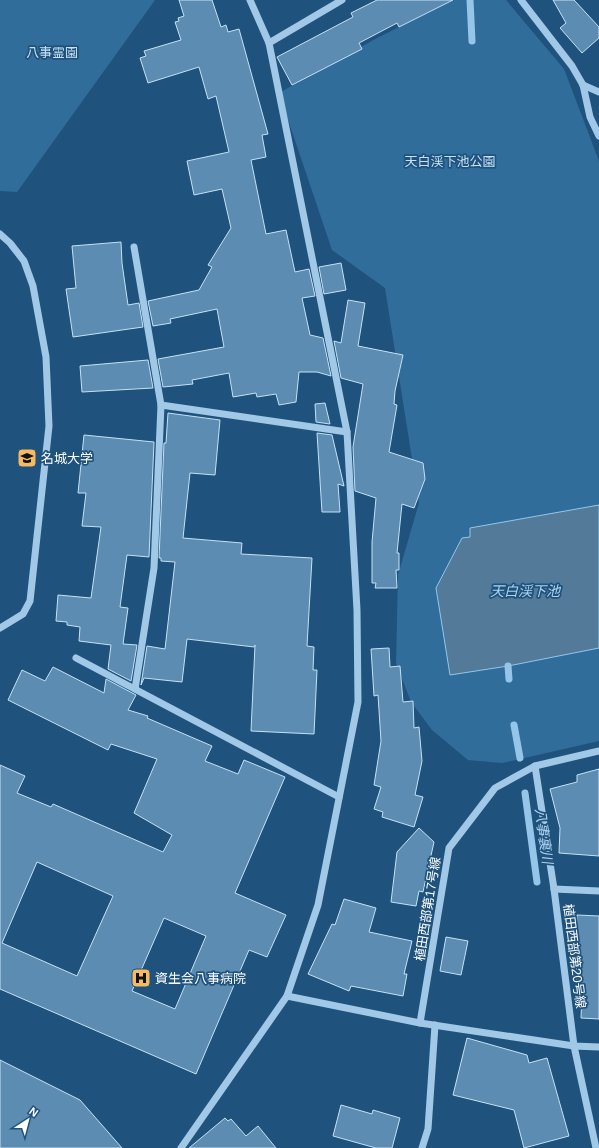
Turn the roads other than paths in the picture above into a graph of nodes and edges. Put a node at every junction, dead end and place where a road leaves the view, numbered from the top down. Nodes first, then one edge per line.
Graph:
1 (250, 0) edge
2 (342, 0) edge
3 (521, 0) edge
4 (269, 43) junction
5 (583, 85) junction
6 (599, 92) edge
7 (599, 136) edge
8 (0, 234) edge
9 (134, 247) dead end
10 (161, 406) junction
11 (347, 432) junction
12 (0, 628) edge
13 (76, 658) dead end
14 (135, 689) junction
15 (599, 751) edge
16 (535, 766) junction
17 (339, 797) junction
18 (554, 889) junction
19 (599, 891) edge
20 (287, 996) junction
21 (420, 1023) junction
22 (435, 1025) junction
23 (574, 1046) junction
24 (599, 1047) edge
25 (182, 1148) edge
26 (422, 1148) edge
27 (596, 1148) edge

1 - 4 street
2 - 4 street
3 - 5 street
4 - 11 street
5 - 6 street
5 - 7 street
8 - 12 street
9 - 10 street
10 - 11 street
10 - 14 street
11 - 17 street
13 - 14 street
14 - 17 street
15 - 16 street, 植田西部第17号線
16 - 18 street, 植田西部第20号線
16 - 21 street, 植田西部第17号線
17 - 20 street
18 - 19 street
18 - 23 street, 植田西部第20号線
20 - 21 street
20 - 25 street
21 - 22 street
22 - 23 street
22 - 26 street
23 - 24 street
23 - 27 street, 植田西部第20号線

